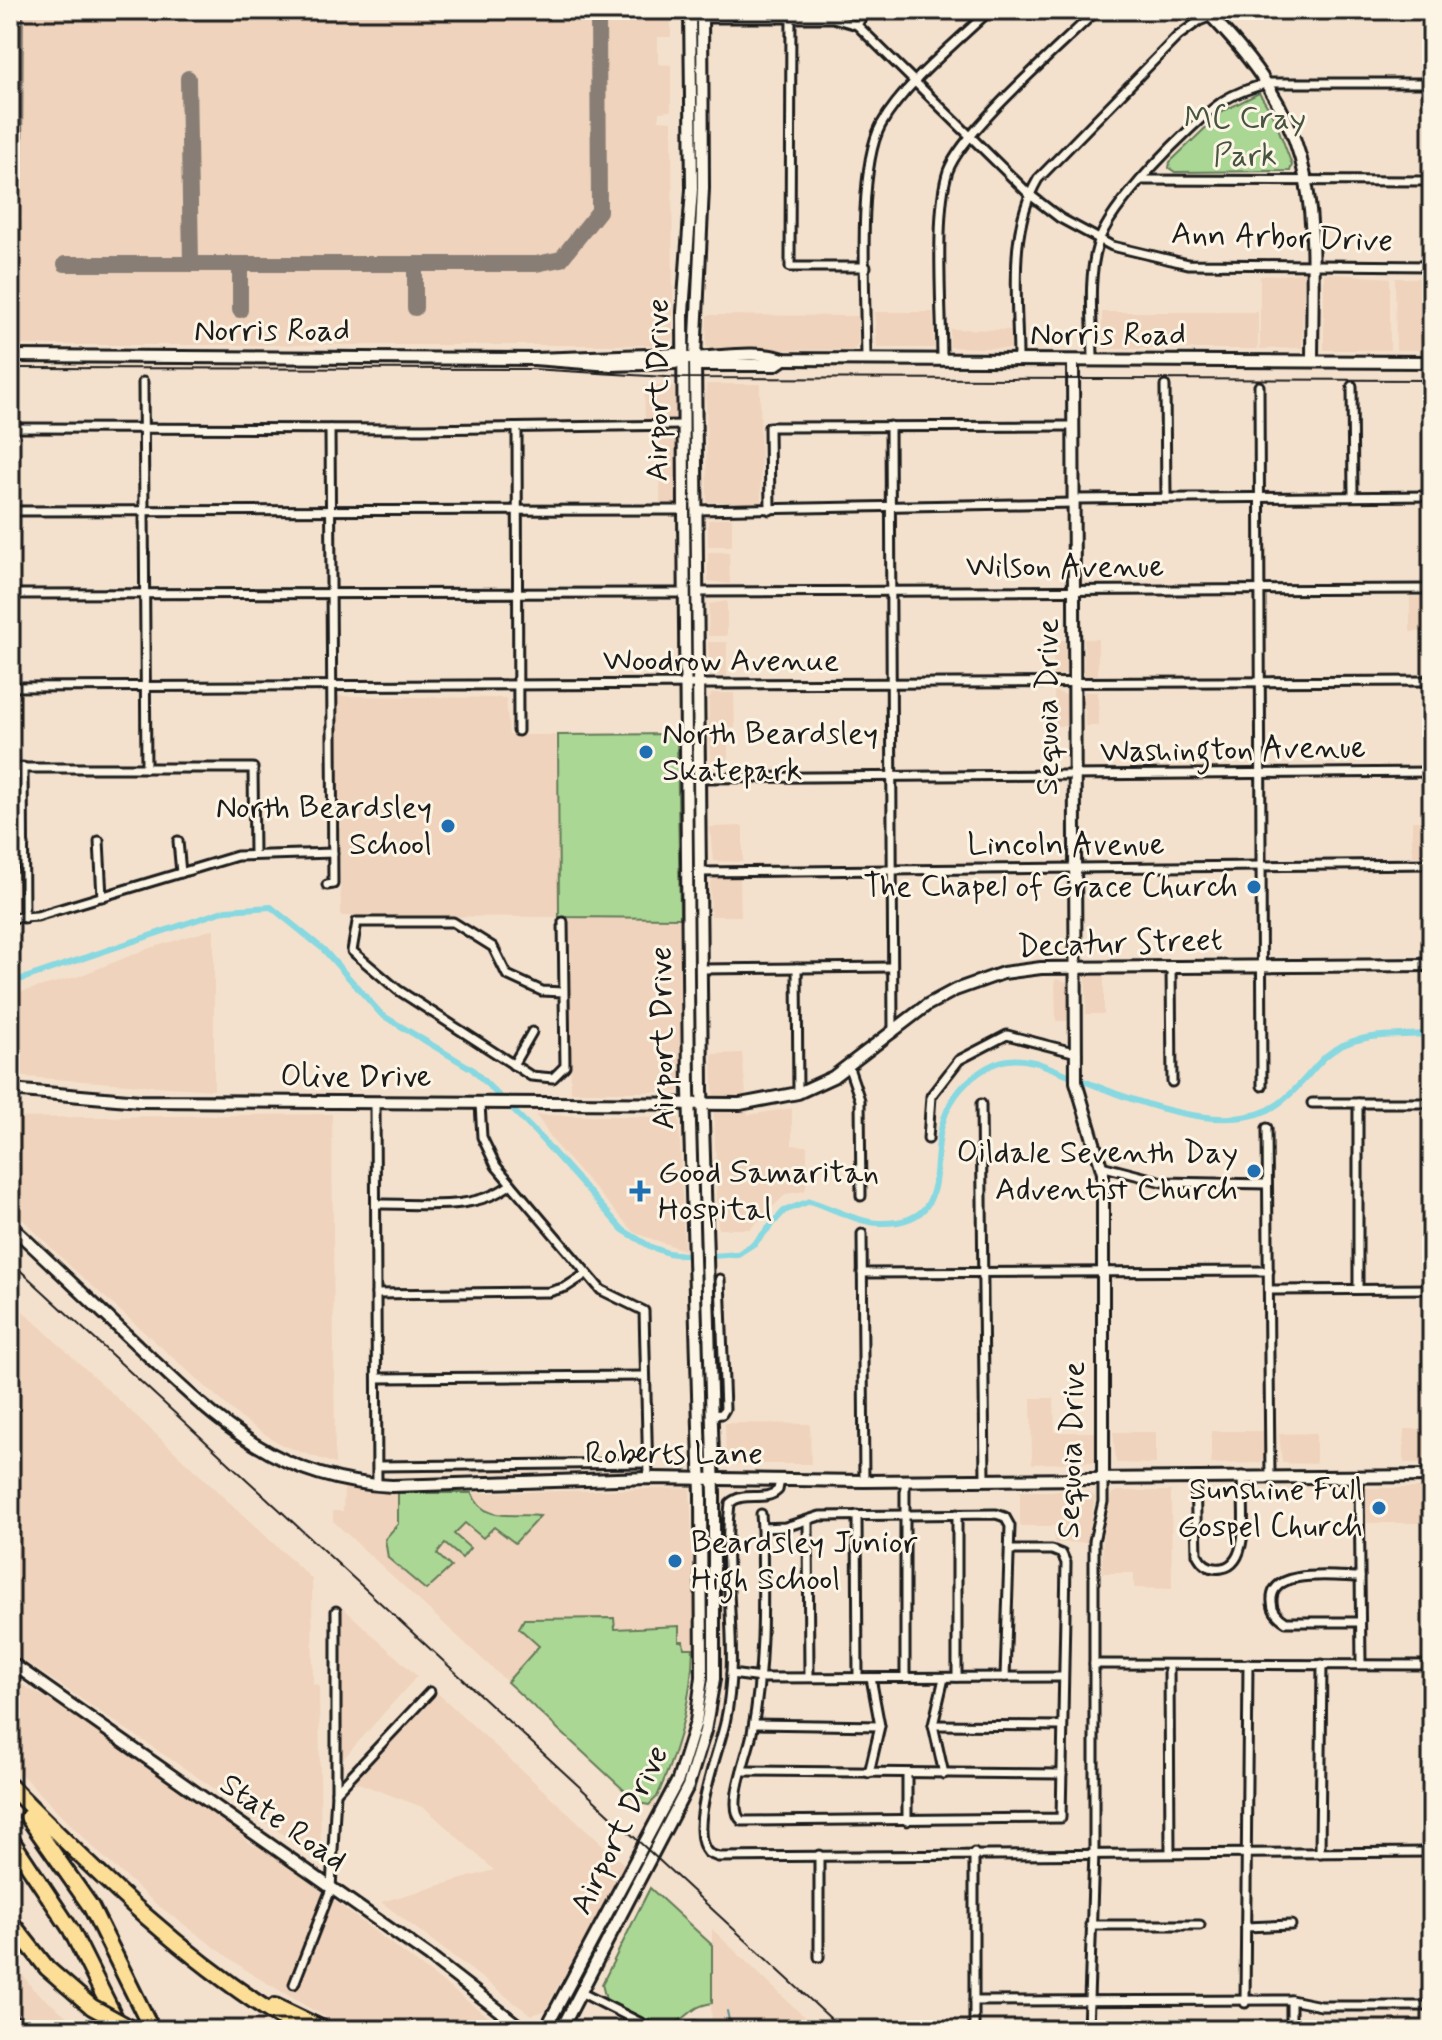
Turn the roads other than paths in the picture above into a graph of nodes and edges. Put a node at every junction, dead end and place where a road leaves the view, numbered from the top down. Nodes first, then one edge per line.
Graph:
1 (866, 10) edge
2 (990, 10) edge
3 (1097, 10) edge
4 (1227, 10) edge
5 (1208, 13) edge
6 (696, 14) edge
7 (791, 14) edge
8 (857, 25) junction
9 (917, 82) junction
10 (1269, 83) junction
11 (1432, 83) edge
12 (970, 136) junction
13 (1141, 180) junction
14 (1308, 181) junction
15 (1432, 181) edge
16 (1029, 194) junction
17 (1099, 240) junction
18 (1313, 266) junction
19 (1432, 266) edge
20 (866, 267) junction
21 (10, 356) edge
22 (689, 358) junction
23 (866, 360) junction
24 (942, 360) junction
25 (1018, 360) junction
26 (1073, 361) junction
27 (1093, 361) junction
28 (1312, 361) junction
29 (1432, 362) edge
30 (143, 382) dead end
31 (1165, 386) dead end
32 (1259, 386) dead end
33 (1352, 386) dead end
34 (683, 425) junction
35 (890, 426) junction
36 (1073, 426) junction
37 (10, 428) edge
38 (143, 428) junction
39 (517, 428) junction
40 (330, 429) junction
41 (1353, 496) junction
42 (1432, 496) edge
43 (1259, 497) junction
44 (1166, 498) junction
45 (1073, 501) junction
46 (890, 506) junction
47 (684, 510) junction
48 (697, 510) junction
49 (770, 510) junction
50 (10, 511) edge
51 (144, 511) junction
52 (330, 511) junction
53 (517, 511) junction
54 (1432, 589) edge
55 (1259, 590) junction
56 (1074, 591) junction
57 (697, 592) junction
58 (890, 592) junction
59 (684, 593) junction
60 (10, 594) edge
61 (145, 594) junction
62 (518, 594) junction
63 (331, 595) junction
64 (1432, 681) edge
65 (1074, 683) junction
66 (1260, 683) junction
67 (891, 684) junction
68 (686, 685) junction
69 (698, 685) junction
70 (519, 686) junction
71 (10, 687) edge
72 (145, 687) junction
73 (331, 687) junction
74 (518, 731) dead end
75 (23, 767) junction
76 (10, 768) edge
77 (146, 768) junction
78 (1432, 772) edge
79 (891, 776) junction
80 (1075, 776) junction
81 (1260, 776) junction
82 (699, 778) junction
83 (99, 841) dead end
84 (178, 841) dead end
85 (10, 845) edge
86 (24, 845) junction
87 (333, 853) junction
88 (254, 854) junction
89 (1432, 864) edge
90 (1261, 868) junction
91 (892, 869) junction
92 (1075, 869) junction
93 (700, 872) junction
94 (181, 873) junction
95 (327, 885) dead end
96 (102, 897) junction
97 (10, 918) edge
98 (24, 918) junction
99 (563, 922) dead end
100 (1432, 965) edge
101 (1171, 966) junction
102 (1261, 966) junction
103 (892, 967) junction
104 (1076, 967) junction
105 (797, 968) junction
106 (701, 969) junction
107 (563, 992) junction
108 (532, 1032) dead end
109 (893, 1033) junction
110 (1077, 1053) junction
111 (513, 1065) junction
112 (849, 1068) junction
113 (1172, 1082) dead end
114 (1262, 1086) dead end
115 (10, 1090) edge
116 (798, 1093) junction
117 (375, 1103) junction
118 (1312, 1103) dead end
119 (1358, 1103) junction
120 (1432, 1103) edge
121 (480, 1104) junction
122 (981, 1104) dead end
123 (689, 1105) junction
124 (702, 1105) junction
125 (1267, 1128) dead end
126 (928, 1139) dead end
127 (1101, 1166) junction
128 (511, 1184) junction
129 (1267, 1184) junction
130 (861, 1196) dead end
131 (376, 1204) junction
132 (10, 1225) edge
133 (862, 1234) dead end
134 (700, 1249) junction
135 (700, 1262) junction
136 (1269, 1271) junction
137 (983, 1272) junction
138 (1102, 1272) junction
139 (862, 1273) junction
140 (586, 1274) junction
141 (720, 1279) dead end
142 (1358, 1289) junction
143 (1432, 1289) edge
144 (1269, 1290) junction
145 (376, 1294) junction
146 (645, 1376) junction
147 (377, 1378) junction
148 (711, 1415) junction
149 (647, 1463) junction
150 (378, 1466) junction
151 (1242, 1476) junction
152 (1270, 1476) junction
153 (1359, 1476) junction
154 (1432, 1476) edge
155 (1195, 1477) junction
156 (648, 1478) junction
157 (1103, 1478) junction
158 (701, 1479) junction
159 (985, 1479) junction
160 (714, 1480) junction
161 (780, 1480) junction
162 (905, 1480) junction
163 (864, 1481) junction
164 (377, 1485) junction
165 (761, 1514) dead end
166 (905, 1514) junction
167 (957, 1514) junction
168 (857, 1515) junction
169 (808, 1521) junction
170 (762, 1528) junction
171 (1010, 1550) junction
172 (1360, 1577) junction
173 (336, 1611) dead end
174 (1360, 1622) junction
175 (10, 1662) edge
176 (1094, 1664) junction
177 (1248, 1664) junction
178 (1322, 1664) junction
179 (1361, 1664) junction
180 (1169, 1665) junction
181 (1432, 1665) edge
182 (731, 1674) junction
183 (809, 1677) junction
184 (858, 1677) junction
185 (905, 1677) junction
186 (957, 1677) junction
187 (1005, 1677) junction
188 (1061, 1677) junction
189 (761, 1678) junction
190 (871, 1678) junction
191 (944, 1678) junction
192 (430, 1692) dead end
193 (754, 1724) junction
194 (933, 1725) junction
195 (880, 1726) junction
196 (1062, 1726) junction
197 (742, 1771) junction
198 (869, 1773) junction
199 (907, 1774) junction
200 (944, 1774) junction
201 (1062, 1774) junction
202 (10, 1786) edge
203 (336, 1792) junction
204 (10, 1796) edge
205 (907, 1821) junction
206 (10, 1838) edge
207 (1094, 1852) junction
208 (1432, 1852) edge
209 (974, 1853) junction
210 (1170, 1853) junction
211 (1245, 1853) junction
212 (1320, 1853) junction
213 (819, 1855) junction
214 (331, 1889) junction
215 (10, 1921) edge
216 (1090, 1925) junction
217 (1200, 1925) dead end
218 (1291, 1925) dead end
219 (1246, 1927) junction
220 (819, 1957) dead end
221 (294, 1984) dead end
222 (242, 1991) junction
223 (580, 1992) junction
224 (1089, 2000) junction
225 (1291, 2000) junction
226 (974, 2001) junction
227 (1245, 2003) junction
228 (1432, 2006) edge
229 (10, 2017) edge
230 (695, 2026) dead end
231 (27, 2030) edge
232 (121, 2030) edge
233 (134, 2030) edge
234 (152, 2030) edge
235 (300, 2030) edge
236 (325, 2030) edge
237 (524, 2030) edge
238 (545, 2030) edge
239 (561, 2030) edge
240 (655, 2030) edge
241 (674, 2030) edge
242 (974, 2030) edge
243 (1088, 2030) edge
244 (1291, 2030) edge

1 - 8 street
2 - 9 street
3 - 12 street
4 - 5 street
5 - 10 main road
5 - 16 street
6 - 7 street
6 - 22 main road, Airport Drive
7 - 8 street
7 - 20 street
8 - 9 street, Ann Arbor Drive
9 - 12 street, Ann Arbor Drive
9 - 20 street
10 - 11 street
10 - 13 street
10 - 14 main road
12 - 16 street, Ann Arbor Drive
12 - 24 street
13 - 14 street
13 - 17 street
14 - 15 street
14 - 18 main road
16 - 17 street, Ann Arbor Drive
16 - 25 street
17 - 18 street, Ann Arbor Drive
17 - 27 street
18 - 19 street, Ann Arbor Drive
18 - 28 main road
20 - 23 street
21 - 22 main road, Norris Road
22 - 23 main road, Norris Road
22 - 34 main road, Airport Drive
22 - 48 main road, Airport Drive
23 - 24 main road, Norris Road
24 - 25 main road, Norris Road
25 - 26 main road, Norris Road
26 - 27 main road, Norris Road
26 - 36 main road, Sequoia Drive
27 - 28 main road, Norris Road
28 - 29 main road, Norris Road
30 - 38 street
31 - 44 street
32 - 43 street
33 - 41 street
34 - 39 street
34 - 47 main road, Airport Drive
35 - 36 street
35 - 46 street
35 - 49 street
36 - 45 main road, Sequoia Drive
37 - 38 street
38 - 40 street
38 - 51 street
39 - 40 street
39 - 53 street
40 - 52 street
41 - 42 street
41 - 43 street
43 - 44 street
43 - 55 street
44 - 45 street
45 - 46 street
45 - 56 main road, Sequoia Drive
46 - 49 street
46 - 58 street
47 - 53 street
47 - 59 main road, Airport Drive
48 - 49 street
48 - 57 main road, Airport Drive
50 - 51 street
51 - 52 street
51 - 61 street
52 - 53 street
52 - 63 street
53 - 62 street
54 - 55 street, Wilson Avenue
55 - 56 street, Wilson Avenue
55 - 66 street
56 - 58 street, Wilson Avenue
56 - 65 main road, Sequoia Drive
57 - 58 street, Wilson Avenue
57 - 69 main road, Airport Drive
58 - 67 street
59 - 62 street
59 - 68 main road, Airport Drive
60 - 61 street
61 - 63 street
61 - 72 street
62 - 63 street
62 - 70 street
63 - 73 street
64 - 66 street, Woodrow Avenue
65 - 66 street, Woodrow Avenue
65 - 67 street, Woodrow Avenue
65 - 80 main road, Sequoia Drive
66 - 81 street
67 - 69 street, Woodrow Avenue
67 - 79 street
68 - 69 street, Woodrow Avenue
68 - 70 street, Woodrow Avenue
68 - 123 main road, Airport Drive
69 - 82 main road, Airport Drive
70 - 73 street, Woodrow Avenue
70 - 74 street
71 - 72 street, Woodrow Avenue
72 - 73 street, Woodrow Avenue
72 - 77 street
73 - 87 street
75 - 76 street
75 - 77 street
75 - 86 street
77 - 88 street
78 - 81 street, Washington Avenue
79 - 80 street, Washington Avenue
79 - 82 street, Washington Avenue
79 - 91 street
80 - 81 street, Washington Avenue
80 - 92 main road, Sequoia Drive
81 - 90 street
82 - 93 main road, Airport Drive
83 - 96 street
84 - 94 street
85 - 86 street
86 - 98 street
87 - 88 street
87 - 95 street
88 - 94 street
89 - 90 street, Lincoln Avenue
90 - 92 street, Lincoln Avenue
90 - 102 street
91 - 92 street, Lincoln Avenue
91 - 93 street, Lincoln Avenue
91 - 103 street
92 - 104 main road, Sequoia Drive
93 - 106 main road, Airport Drive
94 - 96 street
96 - 98 street
97 - 98 street
99 - 107 street
100 - 102 main road, Decatur Street
101 - 102 main road, Decatur Street
101 - 104 main road, Decatur Street
101 - 113 street
102 - 114 street
103 - 105 street
103 - 109 street
104 - 109 main road, Decatur Street
104 - 110 main road, Sequoia Drive
105 - 106 street
105 - 116 street
106 - 124 main road, Airport Drive
107 - 111 street
107 - 111 street
108 - 111 street
109 - 112 main road, Decatur Street
110 - 126 street
110 - 127 main road, Sequoia Drive
112 - 116 main road, Decatur Street
112 - 130 street
115 - 117 main road, Olive Drive
116 - 124 main road, Decatur Street
117 - 121 main road, Olive Drive
117 - 131 street
118 - 119 street
119 - 120 street
119 - 142 street
121 - 123 main road, Olive Drive
121 - 128 street
122 - 137 street
123 - 124 main road, Olive Drive
123 - 134 main road, Airport Drive
124 - 134 main road, Airport Drive
125 - 129 street
127 - 129 street
127 - 138 main road, Sequoia Drive
128 - 131 street
128 - 140 street
129 - 136 street
131 - 145 street
132 - 164 main road, Roberts Lane
133 - 139 street
134 - 135 main road, Airport Drive
135 - 148 main road, Airport Drive
135 - 158 main road, Airport Drive
136 - 138 street
136 - 144 street
137 - 138 street
137 - 139 street
137 - 159 street
138 - 157 main road, Sequoia Drive
139 - 163 street
140 - 145 street
140 - 146 street
141 - 148 street
142 - 143 street
142 - 144 street
144 - 152 street
145 - 147 street
146 - 147 street
146 - 149 street
147 - 150 street
148 - 160 main road, Airport Drive
149 - 150 street
149 - 156 street
150 - 164 street
151 - 152 main road, Roberts Lane
151 - 155 main road, Roberts Lane
151 - 155 street
152 - 153 main road, Roberts Lane
153 - 154 main road, Roberts Lane
153 - 172 street
155 - 157 main road, Roberts Lane
156 - 158 main road, Roberts Lane
156 - 164 main road, Roberts Lane
157 - 159 main road, Roberts Lane
157 - 176 street, Sequoia Drive
158 - 160 main road, Roberts Lane
158 - 238 main road, Airport Drive
159 - 162 main road, Roberts Lane
160 - 161 main road, Roberts Lane
160 - 223 main road, Airport Drive
161 - 163 main road, Roberts Lane
161 - 182 street
162 - 163 main road, Roberts Lane
162 - 166 street
165 - 170 street
166 - 167 street
166 - 168 street
166 - 185 street
167 - 171 street
167 - 186 street
168 - 169 street
168 - 184 street
169 - 170 street
169 - 183 street
170 - 189 street
171 - 187 street
171 - 188 street
172 - 174 street
172 - 174 street
173 - 203 street
174 - 179 street
175 - 214 main road, State Road
176 - 180 street
176 - 207 street, Sequoia Drive
177 - 178 street
177 - 180 street
177 - 211 street
178 - 179 street
178 - 212 street
179 - 181 street
180 - 210 street
182 - 189 street
182 - 213 street
183 - 184 street
183 - 189 street
184 - 190 street
185 - 190 street
185 - 191 street
186 - 187 street
186 - 191 street
187 - 188 street
188 - 196 street
189 - 193 street
190 - 195 street
191 - 194 street
192 - 203 street
193 - 195 street
193 - 197 street
194 - 196 street
194 - 200 street
195 - 198 street
196 - 201 street
197 - 198 street
197 - 205 street
198 - 199 street
199 - 200 street
199 - 205 street
200 - 201 street
201 - 205 street
202 - 222 highway
203 - 214 street
204 - 234 highway
206 - 232 highway
207 - 209 street
207 - 210 street
207 - 216 street, Sequoia Drive
208 - 212 street
209 - 213 street
209 - 226 street
210 - 211 street
211 - 212 street
211 - 219 street
213 - 220 street
214 - 221 street
214 - 237 main road, State Road
215 - 233 highway, bridge
216 - 217 street
216 - 224 street, Sequoia Drive
218 - 219 street
219 - 227 street
222 - 235 highway
222 - 236 highway
223 - 239 main road, Airport Drive
223 - 240 street
224 - 226 street
224 - 227 street
224 - 243 street, Sequoia Drive
225 - 227 street
225 - 228 street
225 - 244 street
226 - 242 street
229 - 231 street
230 - 241 street

